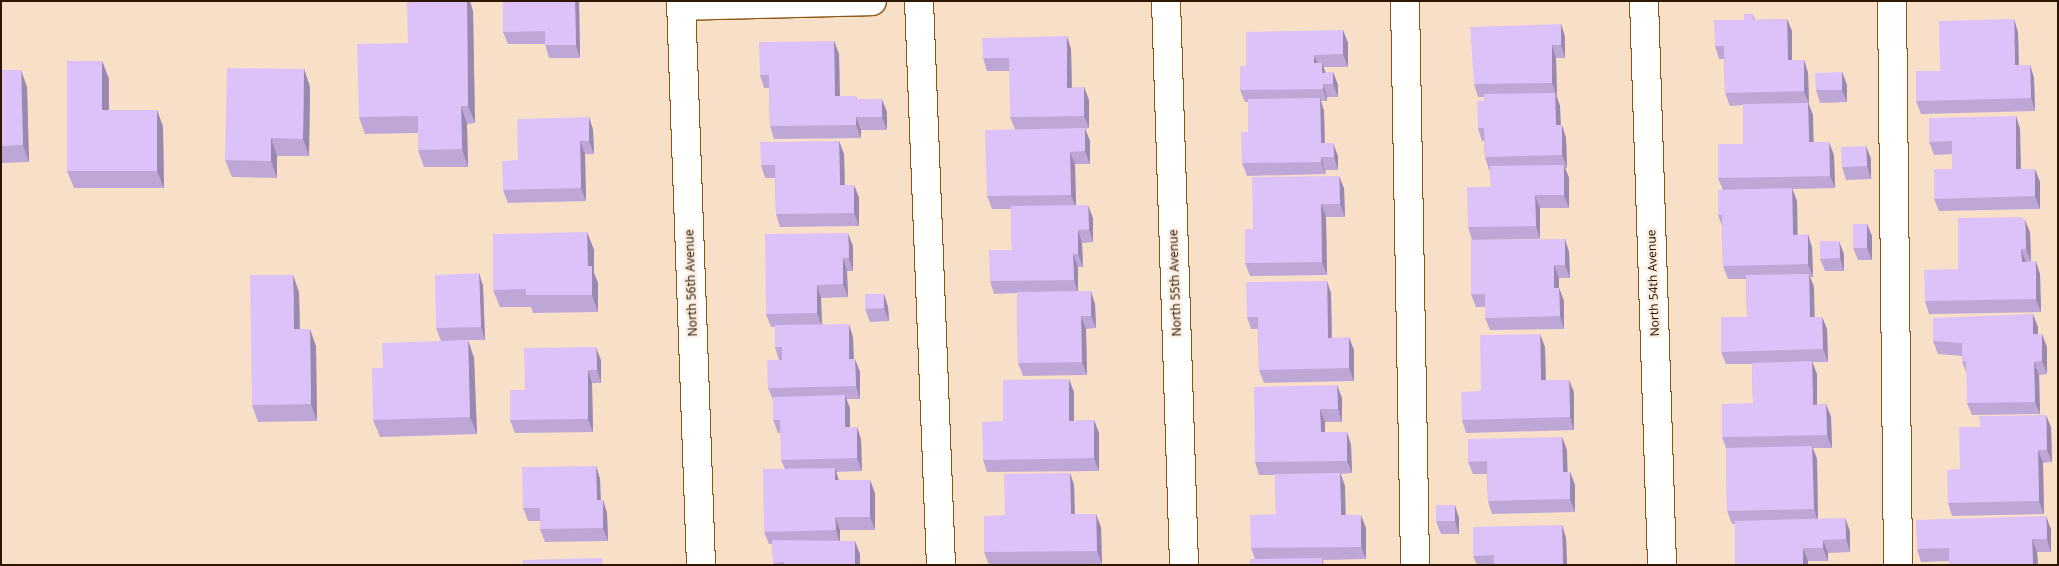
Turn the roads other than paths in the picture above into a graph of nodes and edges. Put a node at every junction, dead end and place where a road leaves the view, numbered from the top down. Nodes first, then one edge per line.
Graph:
1 (872, 1) edge
2 (919, 1) edge
3 (1166, 1) edge
4 (1405, 1) edge
5 (1644, 1) edge
6 (1892, 1) edge
7 (681, 4) edge
8 (701, 565) edge
9 (941, 565) edge
10 (1184, 565) edge
11 (1415, 565) edge
12 (1662, 565) edge
13 (1898, 565) edge

1 - 7 street
2 - 9 street
3 - 10 street, North 55th Avenue
4 - 11 street
5 - 12 street, North 54th Avenue
6 - 13 street
7 - 8 street, North 56th Avenue

